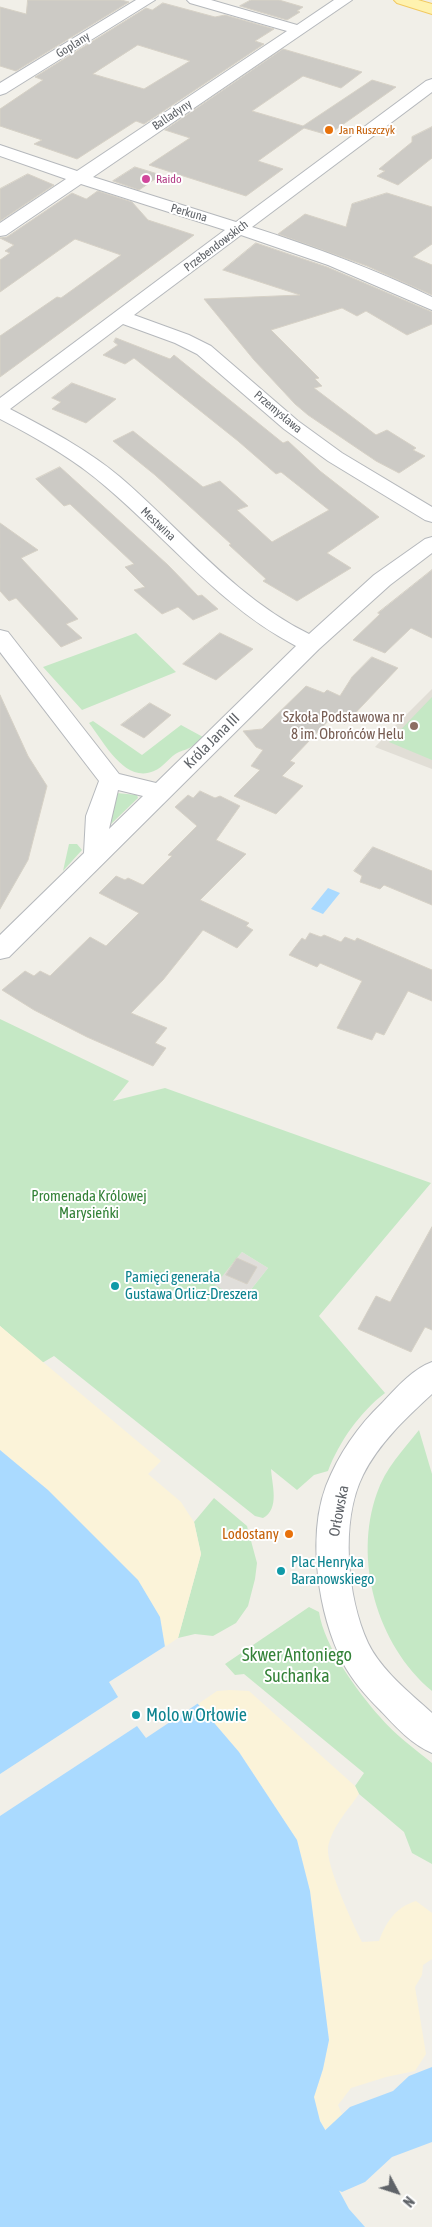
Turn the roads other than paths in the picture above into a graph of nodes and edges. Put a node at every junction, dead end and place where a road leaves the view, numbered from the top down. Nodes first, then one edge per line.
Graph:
1 (147, 0) edge
2 (195, 0) edge
3 (344, 0) edge
4 (402, 0) edge
5 (432, 8) edge
6 (299, 30) junction
7 (431, 86) edge
8 (0, 90) edge
9 (0, 150) edge
10 (79, 178) junction
11 (240, 228) junction
12 (0, 231) edge
13 (432, 304) edge
14 (121, 317) junction
15 (0, 409) edge
16 (432, 516) edge
17 (432, 543) edge
18 (0, 637) edge
19 (311, 644) junction
20 (111, 780) junction
21 (161, 792) junction
22 (96, 854) junction
23 (0, 950) edge
24 (432, 1374) edge
25 (432, 1736) edge

1 - 8 street, Goplany
2 - 6 street
3 - 6 street, Balladyny
4 - 5 main road
6 - 10 street, Balladyny
7 - 11 street, Przebendowskich
9 - 10 street, Perkuna
10 - 11 street, Perkuna
10 - 12 street, Balladyny
11 - 13 street, Perkuna
11 - 14 street, Przebendowskich
14 - 15 street, Przebendowskich
14 - 16 street, Przemysława
15 - 19 street, Mestwina
17 - 19 street, Króla Jana III
18 - 20 street
19 - 21 street, Króla Jana III
20 - 21 street
20 - 22 street
21 - 22 street, Króla Jana III
22 - 23 street, Króla Jana III
24 - 25 street, Orłowska

